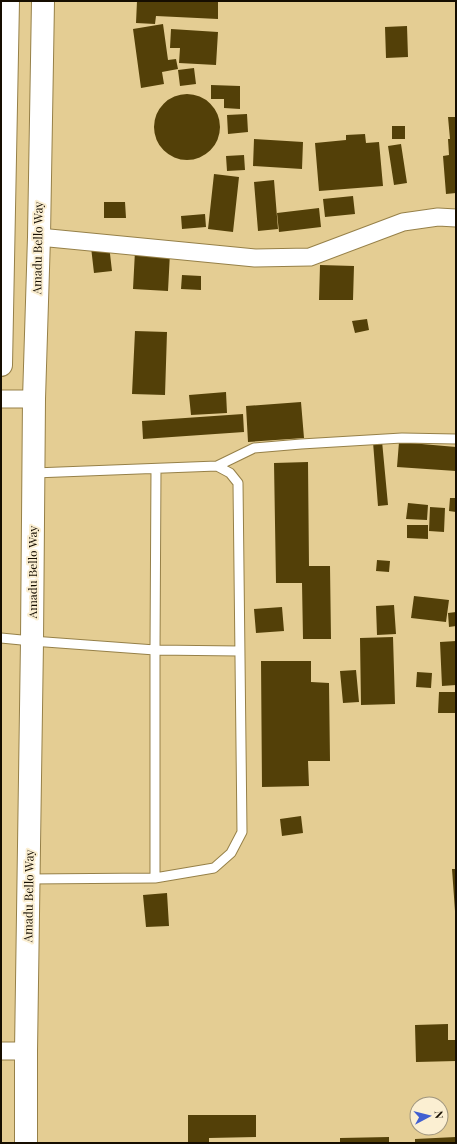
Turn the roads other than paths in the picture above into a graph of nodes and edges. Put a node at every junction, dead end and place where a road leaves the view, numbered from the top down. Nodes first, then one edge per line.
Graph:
1 (8, 1) edge
2 (43, 1) edge
3 (456, 218) edge
4 (39, 237) junction
5 (1, 365) edge
6 (1, 399) edge
7 (34, 399) junction
8 (456, 440) edge
9 (217, 466) junction
10 (156, 469) junction
11 (34, 473) junction
12 (1, 638) edge
13 (32, 641) junction
14 (155, 650) junction
15 (240, 651) junction
16 (155, 878) junction
17 (29, 879) junction
18 (1, 1051) edge
19 (26, 1052) junction
20 (26, 1143) edge

1 - 5 main road
2 - 4 main road, Amadu Bello Way
3 - 4 street
4 - 7 main road, Amadu Bello Way
6 - 7 street
7 - 11 main road, Amadu Bello Way
8 - 9 lane
9 - 10 lane
9 - 15 lane
10 - 11 lane
10 - 14 lane
11 - 13 main road, Amadu Bello Way
12 - 13 lane
13 - 14 lane
13 - 17 main road, Amadu Bello Way
14 - 15 lane
14 - 16 lane
15 - 16 lane
16 - 17 lane
17 - 19 main road, Amadu Bello Way
18 - 19 street
19 - 20 main road, Amadu Bello Way

